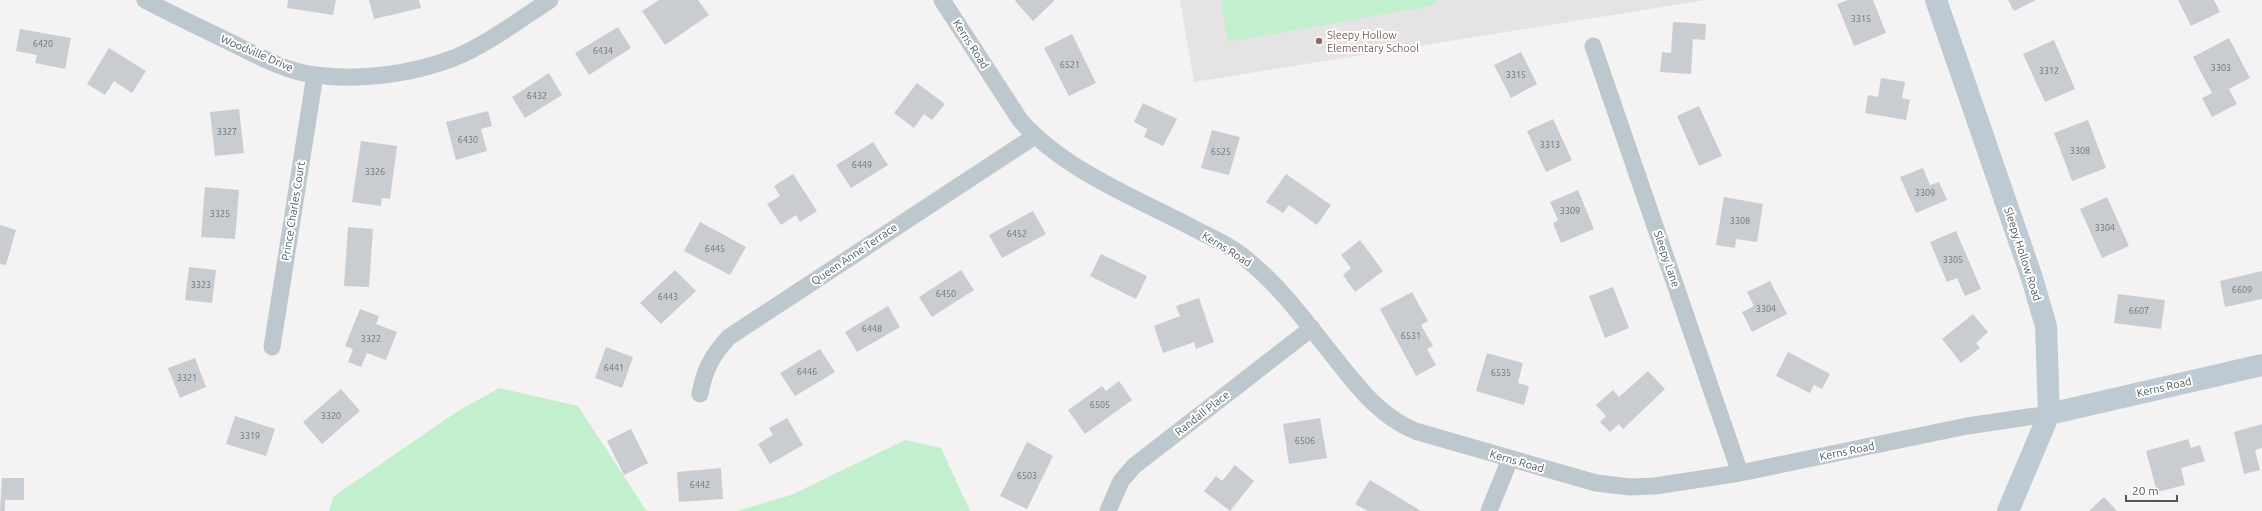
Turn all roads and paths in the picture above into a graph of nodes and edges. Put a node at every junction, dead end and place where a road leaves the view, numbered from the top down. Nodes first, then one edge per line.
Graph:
1 (145, 0) edge
2 (550, 0) edge
3 (942, 0) edge
4 (1936, 0) edge
5 (1593, 46) dead end
6 (316, 75) junction
7 (1034, 136) junction
8 (1312, 328) junction
9 (272, 346) dead end
10 (2262, 364) edge
11 (700, 394) dead end
12 (2049, 414) junction
13 (1510, 459) junction
14 (1740, 473) junction
15 (1108, 511) edge
16 (1489, 511) edge
17 (2008, 511) edge

1 - 6 street, Woodville Drive
2 - 6 street, Woodville Drive
3 - 7 street, Kerns Road
4 - 12 main road, Sleepy Hollow Road
5 - 14 street, Sleepy Lane
6 - 9 street, Prince Charles Court
7 - 8 street, Kerns Road
7 - 11 street, Queen Anne Terrace
8 - 13 street, Kerns Road
8 - 15 street, Randall Place
10 - 12 main road, Kerns Road
12 - 14 street, Kerns Road
12 - 17 main road, Sleepy Hollow Road
13 - 14 street, Kerns Road
13 - 16 street

